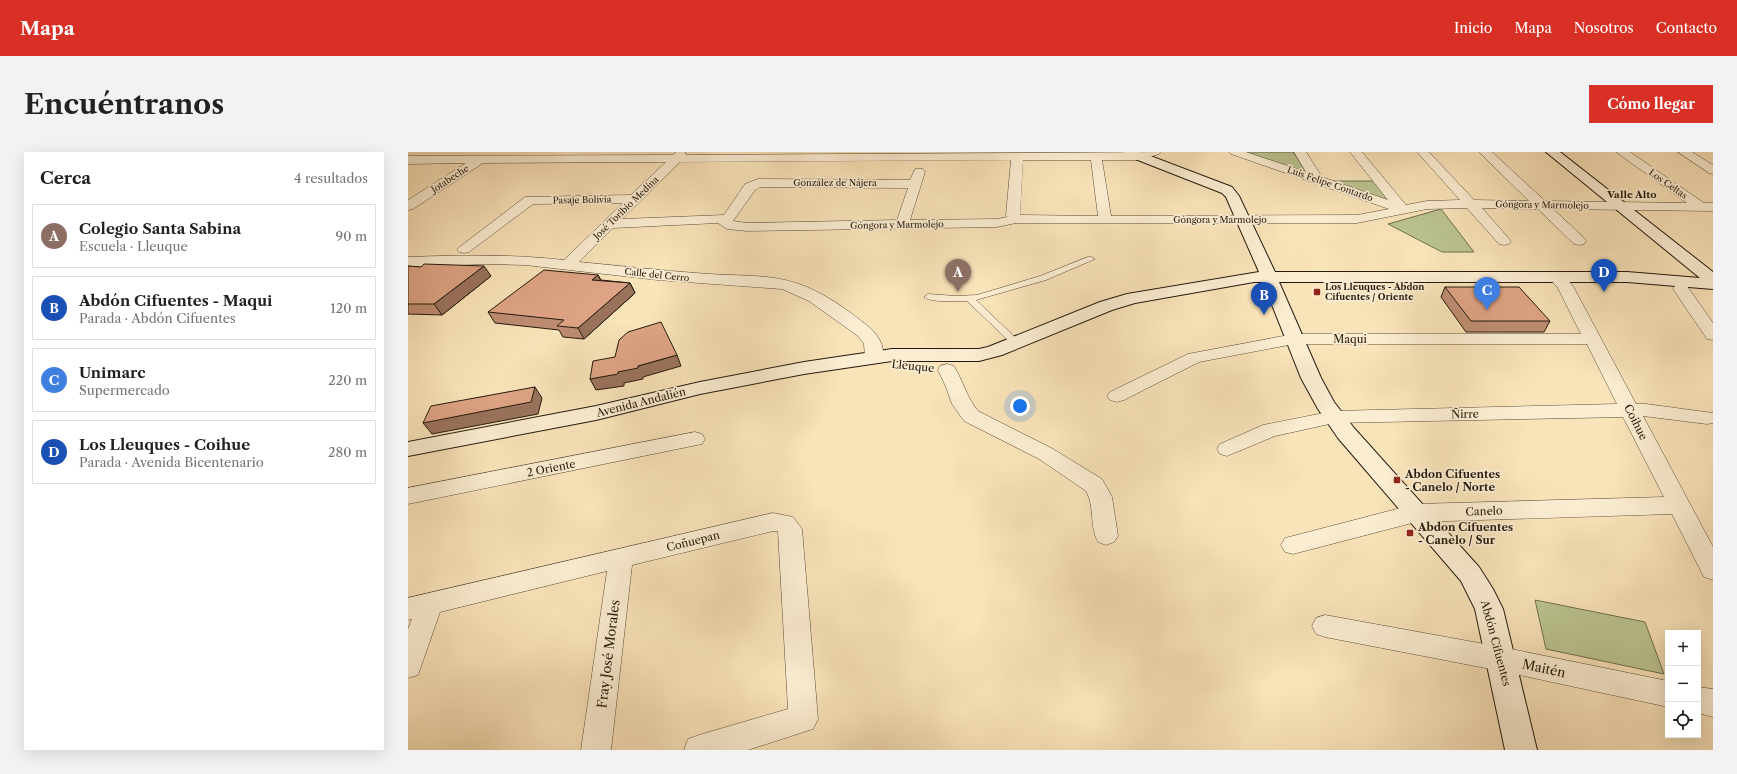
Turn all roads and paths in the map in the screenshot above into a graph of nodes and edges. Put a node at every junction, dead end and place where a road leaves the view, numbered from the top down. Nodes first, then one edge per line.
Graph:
1 (491, 152) edge
2 (1155, 152) edge
3 (1235, 152) edge
4 (1300, 152) edge
5 (1356, 152) edge
6 (1423, 152) edge
7 (1485, 152) edge
8 (1552, 152) edge
9 (1622, 152) edge
10 (1684, 152) edge
11 (925, 154) edge
12 (1017, 154) edge
13 (1135, 154) edge
14 (680, 155) edge
15 (740, 155) edge
16 (828, 155) edge
17 (584, 156) edge
18 (1096, 156) junction
19 (408, 160) edge
20 (480, 160) junction
21 (1713, 170) edge
22 (1317, 180) junction
23 (915, 184) junction
24 (635, 199) junction
25 (1471, 204) junction
26 (1541, 205) junction
27 (408, 206) edge
28 (1620, 206) junction
29 (1707, 207) edge
30 (1402, 209) junction
31 (1713, 215) edge
32 (1016, 219) junction
33 (1105, 220) junction
34 (1243, 220) junction
35 (726, 222) junction
36 (610, 224) junction
37 (902, 225) junction
38 (1504, 241) dead end
39 (1579, 241) dead end
40 (464, 249) dead end
41 (1091, 260) dead end
42 (408, 262) edge
43 (568, 264) junction
44 (1713, 280) edge
45 (1270, 281) junction
46 (1561, 281) junction
47 (1713, 284) edge
48 (1681, 289) junction
49 (1713, 292) edge
50 (928, 297) dead end
51 (969, 298) junction
52 (1144, 301) junction
53 (1713, 335) edge
54 (1294, 339) junction
55 (1593, 339) junction
56 (1016, 343) junction
57 (874, 357) junction
58 (947, 370) junction
59 (1118, 396) dead end
60 (1630, 410) junction
61 (1334, 417) junction
62 (1707, 418) dead end
63 (695, 439) dead end
64 (408, 449) edge
65 (1227, 449) dead end
66 (408, 496) edge
67 (1679, 505) junction
68 (1416, 513) junction
69 (1106, 536) dead end
70 (1293, 545) dead end
71 (620, 559) junction
72 (1713, 570) edge
73 (419, 607) edge
74 (1325, 626) dead end
75 (1501, 659) junction
76 (408, 666) edge
77 (1665, 693) edge
78 (1701, 701) edge
79 (1713, 703) edge
80 (596, 750) edge
81 (698, 750) edge
82 (1521, 750) edge

1 - 20 street, Jotabeche
2 - 13 street
3 - 22 street, Luis Felipe Contardo
4 - 22 street
5 - 30 street
6 - 25 street
7 - 26 street
8 - 28 main road
9 - 29 street, Los Celtas
10 - 21 street
11 - 12 street
11 - 16 street
11 - 23 street
12 - 18 street
12 - 32 street
13 - 18 street
13 - 34 main road, Abdón Cifuentes
14 - 15 street
14 - 17 street
14 - 24 street, José Toribio Medina
15 - 16 street
17 - 20 street
18 - 33 street
19 - 20 street
20 - 27 street, Jotabeche
22 - 30 street, Luis Felipe Contardo
23 - 35 street, González de Nájera
23 - 37 street
24 - 36 street, José Toribio Medina
24 - 40 street, Pasaje Bolivia
25 - 26 street, Góngora y Marmolejo
25 - 30 street, Góngora y Marmolejo
25 - 38 street
26 - 28 street, Góngora y Marmolejo
26 - 39 street
28 - 29 street, Góngora y Marmolejo
28 - 44 main road
29 - 31 street, Los Celtas
30 - 34 street, Góngora y Marmolejo
32 - 33 street, Góngora y Marmolejo
32 - 37 street, Góngora y Marmolejo
33 - 34 street, Góngora y Marmolejo
34 - 45 main road, Abdón Cifuentes
35 - 36 street, Góngora y Marmolejo
35 - 37 street, Góngora y Marmolejo
36 - 43 street, José Toribio Medina
41 - 51 lane
42 - 43 street, Calle del Cerro
43 - 57 street, Calle del Cerro
45 - 46 main road, Lleuque
45 - 52 main road, Lleuque
45 - 54 main road, Abdón Cifuentes
46 - 47 main road
46 - 48 main road
46 - 55 street, Coihue
48 - 49 main road
48 - 53 street
50 - 51 lane
51 - 56 lane
52 - 56 main road, Lleuque
52 - 58 main road, Lleuque
54 - 55 street, Maqui
54 - 59 street, Maqui
54 - 61 main road, Abdón Cifuentes
55 - 60 street, Coihue
56 - 57 main road, Lleuque
57 - 58 main road, Lleuque
57 - 64 main road, Avenida Andalién
58 - 69 street
60 - 61 street, Ñirre
60 - 62 street, Ñirre
60 - 67 street, Coihue
61 - 65 street, Ñirre
61 - 68 main road, Abdón Cifuentes
63 - 66 street, 2 Oriente
67 - 68 street, Canelo
67 - 72 street, Coihue
68 - 70 street, Canelo
68 - 75 main road, Abdón Cifuentes
71 - 73 street, Coñuepan
71 - 80 street, Fray José Morales
71 - 81 street, Coñuepan
73 - 76 street
74 - 75 street, Maitén
75 - 77 street, Maitén
75 - 82 main road, Abdón Cifuentes
78 - 79 street

